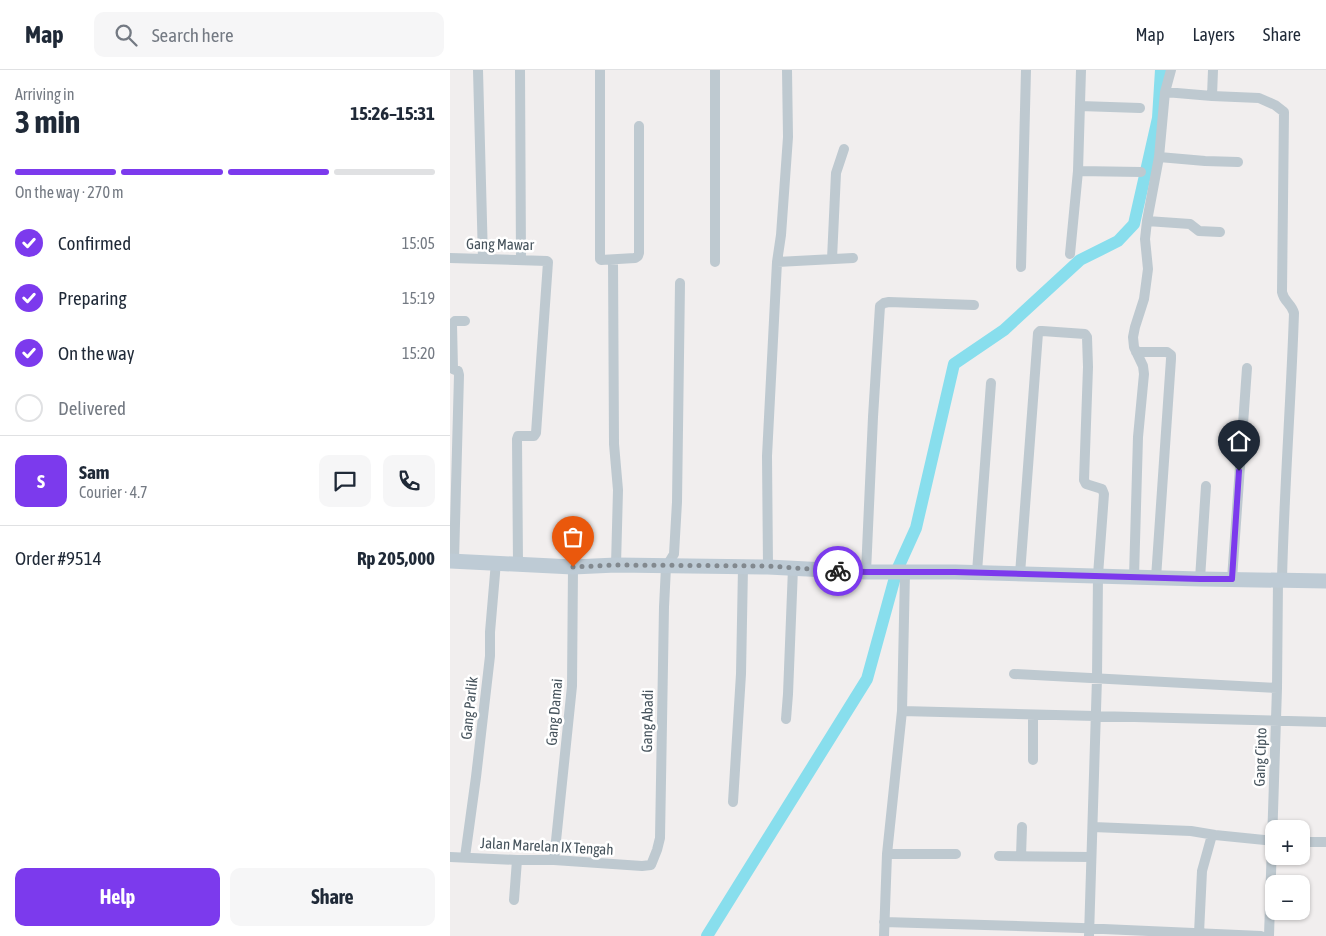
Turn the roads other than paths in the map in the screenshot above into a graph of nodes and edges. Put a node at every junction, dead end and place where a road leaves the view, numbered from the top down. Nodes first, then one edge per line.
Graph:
1 (478, 70) edge
2 (520, 70) edge
3 (600, 70) edge
4 (715, 70) edge
5 (787, 70) edge
6 (1026, 70) edge
7 (1081, 70) edge
8 (1171, 70) edge
9 (1213, 70) edge
10 (1165, 92) junction
11 (1212, 96) junction
12 (1080, 106) junction
13 (1140, 108) dead end
14 (639, 126) dead end
15 (844, 149) dead end
16 (1159, 157) junction
17 (1238, 162) dead end
18 (1078, 171) junction
19 (1141, 172) dead end
20 (1147, 221) junction
21 (1220, 232) dead end
22 (1070, 254) dead end
23 (450, 258) edge
24 (483, 258) junction
25 (853, 258) dead end
26 (832, 259) junction
27 (521, 260) junction
28 (613, 260) junction
29 (715, 262) dead end
30 (777, 262) junction
31 (1021, 267) dead end
32 (680, 283) dead end
33 (974, 305) dead end
34 (465, 320) dead end
35 (1136, 352) junction
36 (1246, 368) dead end
37 (451, 369) edge
38 (991, 383) dead end
39 (1206, 486) dead end
40 (452, 561) edge
41 (496, 562) junction
42 (518, 564) junction
43 (616, 565) junction
44 (666, 566) junction
45 (743, 566) junction
46 (768, 566) junction
47 (573, 567) junction
48 (793, 568) junction
49 (866, 572) junction
50 (903, 572) junction
51 (977, 572) junction
52 (1020, 574) junction
53 (1098, 575) junction
54 (1134, 577) junction
55 (1156, 578) junction
56 (1200, 579) junction
57 (1232, 579) junction
58 (1280, 580) junction
59 (1326, 581) edge
60 (1014, 674) dead end
61 (1097, 678) junction
62 (1277, 688) junction
63 (902, 711) junction
64 (1033, 714) junction
65 (1095, 716) junction
66 (786, 719) dead end
67 (1276, 720) junction
68 (1326, 722) edge
69 (1033, 760) dead end
70 (733, 802) dead end
71 (1274, 820) edge
72 (1022, 827) dead end
73 (1093, 827) junction
74 (1212, 835) junction
75 (1265, 840) edge
76 (1310, 842) edge
77 (1326, 842) edge
78 (887, 854) junction
79 (956, 854) dead end
80 (999, 856) dead end
81 (1021, 856) junction
82 (450, 857) edge
83 (465, 857) junction
84 (1091, 857) junction
85 (518, 860) junction
86 (554, 860) junction
87 (1272, 865) edge
88 (642, 866) joint
89 (514, 900) dead end
90 (884, 922) junction
91 (1089, 932) edge
92 (1180, 934) edge
93 (1200, 934) junction
94 (884, 936) edge
95 (1260, 936) edge
96 (1269, 936) edge

1 - 24 street
2 - 27 street
3 - 28 street
4 - 29 street
5 - 30 street
6 - 31 street
7 - 12 street
8 - 10 street
9 - 11 street
10 - 11 street
10 - 16 street
11 - 58 street, Gang Cipto
12 - 13 street
12 - 18 street
14 - 28 street
15 - 26 street
16 - 17 street
16 - 20 street
18 - 19 street
18 - 22 street
20 - 21 street
20 - 35 street
23 - 24 street, Gang Mawar
24 - 27 street, Gang Mawar
25 - 26 street
26 - 30 street
27 - 42 street, Gang Mawar
28 - 43 street
30 - 46 street
32 - 44 street
33 - 49 street
34 - 37 street
35 - 54 street
35 - 55 street
36 - 57 street
37 - 40 street
38 - 51 street
39 - 56 street
40 - 41 main road
41 - 42 main road
41 - 83 street, Gang Parlik
42 - 47 main road
43 - 44 main road
43 - 47 main road
44 - 45 main road
44 - 88 street, Gang Abadi
45 - 46 main road
45 - 70 street
46 - 48 main road
47 - 86 street, Gang Damai
48 - 49 main road
48 - 66 street
49 - 50 main road
50 - 51 main road
50 - 63 street
51 - 52 main road
52 - 53 main road
52 - 53 street
53 - 54 main road
53 - 61 street
54 - 55 main road
55 - 56 main road
56 - 57 main road
57 - 58 main road
58 - 59 main road
58 - 62 street, Gang Cipto
60 - 61 street
61 - 62 street
61 - 65 street
62 - 67 street, Gang Cipto
63 - 64 street
63 - 78 street
64 - 65 street
64 - 69 street
65 - 67 street
65 - 73 street
67 - 68 street
67 - 71 street, Gang Cipto
72 - 81 street
73 - 74 street
73 - 84 street
74 - 75 street
74 - 93 street
76 - 77 street
78 - 79 street
78 - 90 street
80 - 81 street
81 - 84 street
82 - 83 street, Jalan Marelan IX Tengah
83 - 85 street, Jalan Marelan IX Tengah
84 - 91 street
85 - 86 street, Jalan Marelan IX Tengah
85 - 89 street
86 - 88 street, Jalan Marelan IX Tengah
87 - 96 street, Gang Cipto
90 - 91 street
90 - 94 street
91 - 92 street
92 - 93 street
93 - 95 street

